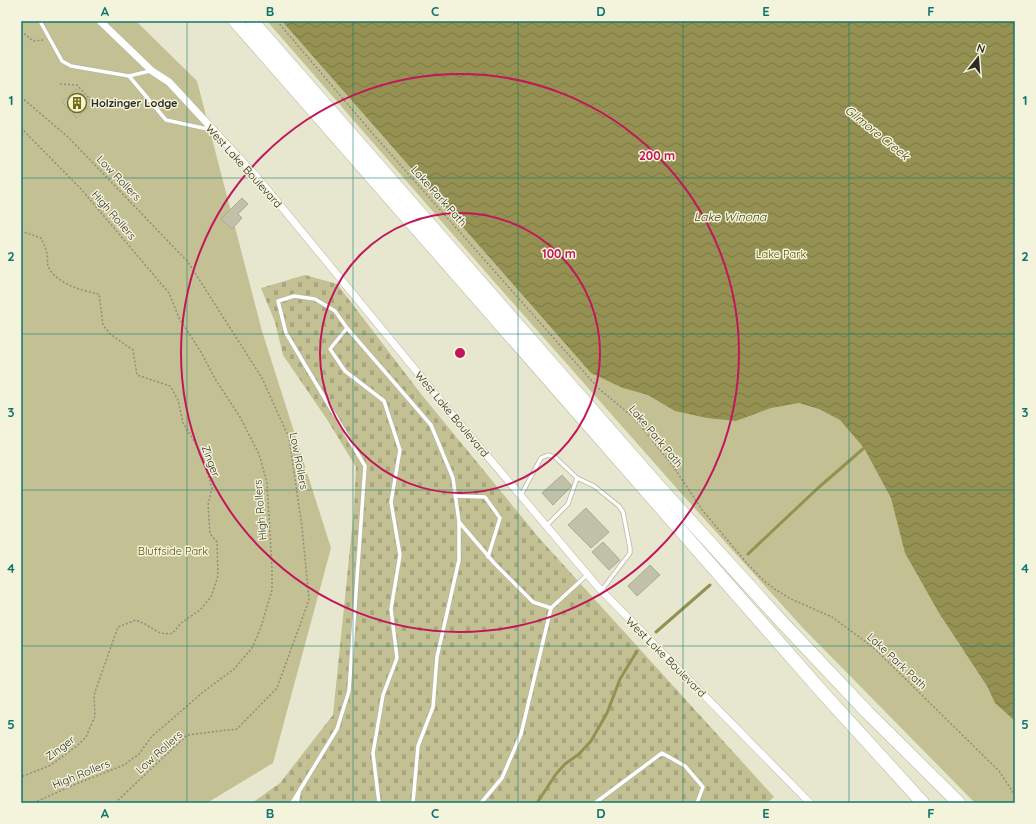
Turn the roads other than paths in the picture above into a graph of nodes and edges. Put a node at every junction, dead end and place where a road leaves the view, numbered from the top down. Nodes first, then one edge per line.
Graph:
1 (42, 21) edge
2 (100, 21) edge
3 (236, 21) edge
4 (252, 21) edge
5 (152, 70) junction
6 (129, 76) junction
7 (213, 130) junction
8 (347, 328) junction
9 (577, 478) junction
10 (455, 496) junction
11 (520, 496) junction
12 (459, 522) junction
13 (546, 526) junction
14 (488, 557) junction
15 (587, 575) junction
16 (601, 590) junction
17 (551, 608) junction
18 (300, 790) junction
19 (292, 803) edge
20 (297, 803) edge
21 (379, 803) edge
22 (413, 803) edge
23 (481, 803) edge
24 (595, 803) edge
25 (697, 803) edge
26 (810, 803) edge
27 (923, 803) edge
28 (959, 803) edge

1 - 6 lane
2 - 5 street, West Lake Boulevard
3 - 27 highway
4 - 28 highway
5 - 6 lane
5 - 7 street, West Lake Boulevard
6 - 7 lane
7 - 11 street, West Lake Boulevard
8 - 10 lane
8 - 18 lane
8 - 21 lane
9 - 11 lane
9 - 13 lane
9 - 16 lane
10 - 12 lane
10 - 14 lane
11 - 13 street, West Lake Boulevard
12 - 14 lane
12 - 22 lane
13 - 15 street, West Lake Boulevard
14 - 17 lane
15 - 16 street, West Lake Boulevard
15 - 17 lane
16 - 26 street, West Lake Boulevard
17 - 23 lane
18 - 19 lane
18 - 20 lane
24 - 25 lane

